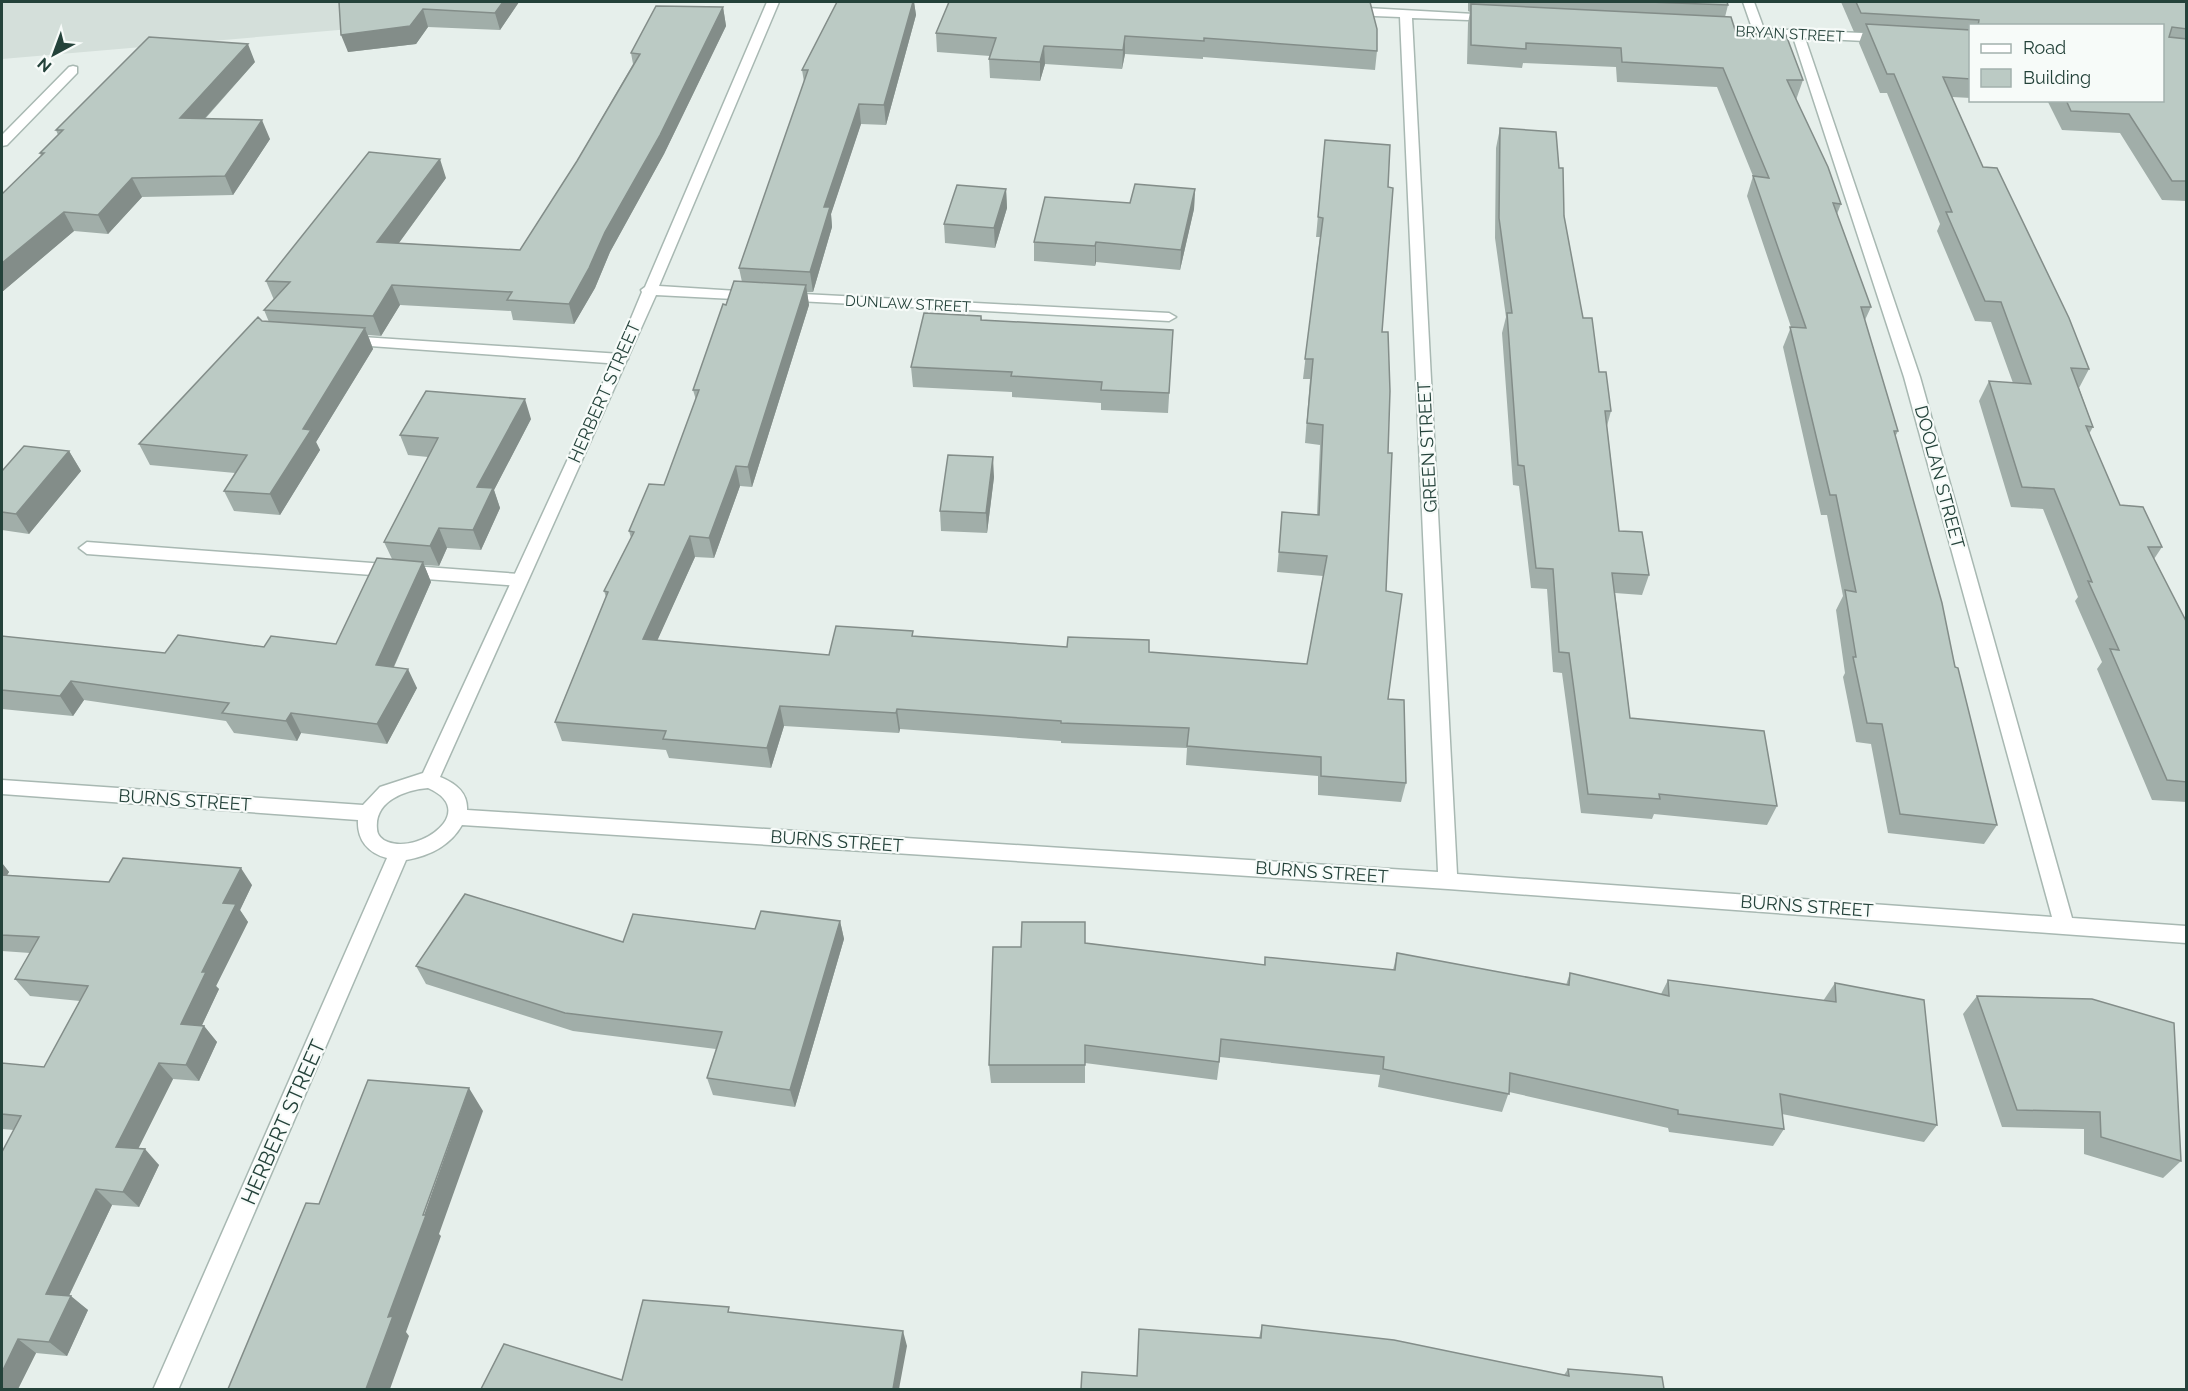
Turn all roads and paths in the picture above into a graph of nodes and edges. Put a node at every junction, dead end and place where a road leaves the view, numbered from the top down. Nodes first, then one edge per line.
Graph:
1 (773, 2) edge
2 (1749, 2) edge
3 (1383, 7) edge
4 (1337, 10) edge
5 (1406, 14) junction
6 (1500, 19) edge
7 (1700, 29) edge
8 (1759, 32) junction
9 (1798, 34) junction
10 (1901, 39) edge
11 (73, 70) dead end
12 (2, 142) edge
13 (648, 290) junction
14 (1169, 317) dead end
15 (335, 340) edge
16 (621, 359) junction
17 (87, 548) dead end
18 (519, 580) junction
19 (429, 780) junction
20 (2, 787) edge
21 (369, 813) junction
22 (458, 817) junction
23 (399, 853) junction
24 (1448, 880) junction
25 (2064, 925) junction
26 (2187, 935) edge
27 (165, 1389) edge

1 - 13 street, HERBERT STREET
2 - 8 street
3 - 4 street
3 - 5 street
5 - 6 street
5 - 24 street, GREEN STREET
7 - 8 street, BRYAN STREET
8 - 9 street, BRYAN STREET
9 - 10 street, BRYAN STREET
9 - 25 street, DOOLAN STREET
11 - 12 street
13 - 14 street, DUNLAW STREET
13 - 16 street, HERBERT STREET
15 - 16 street
16 - 18 street, HERBERT STREET
17 - 18 street
18 - 19 street, HERBERT STREET
19 - 21 street
19 - 22 street
20 - 21 street, BURNS STREET
21 - 23 street
22 - 23 street
22 - 24 street, BURNS STREET
23 - 27 street, HERBERT STREET
24 - 25 street, BURNS STREET
25 - 26 street, BURNS STREET

